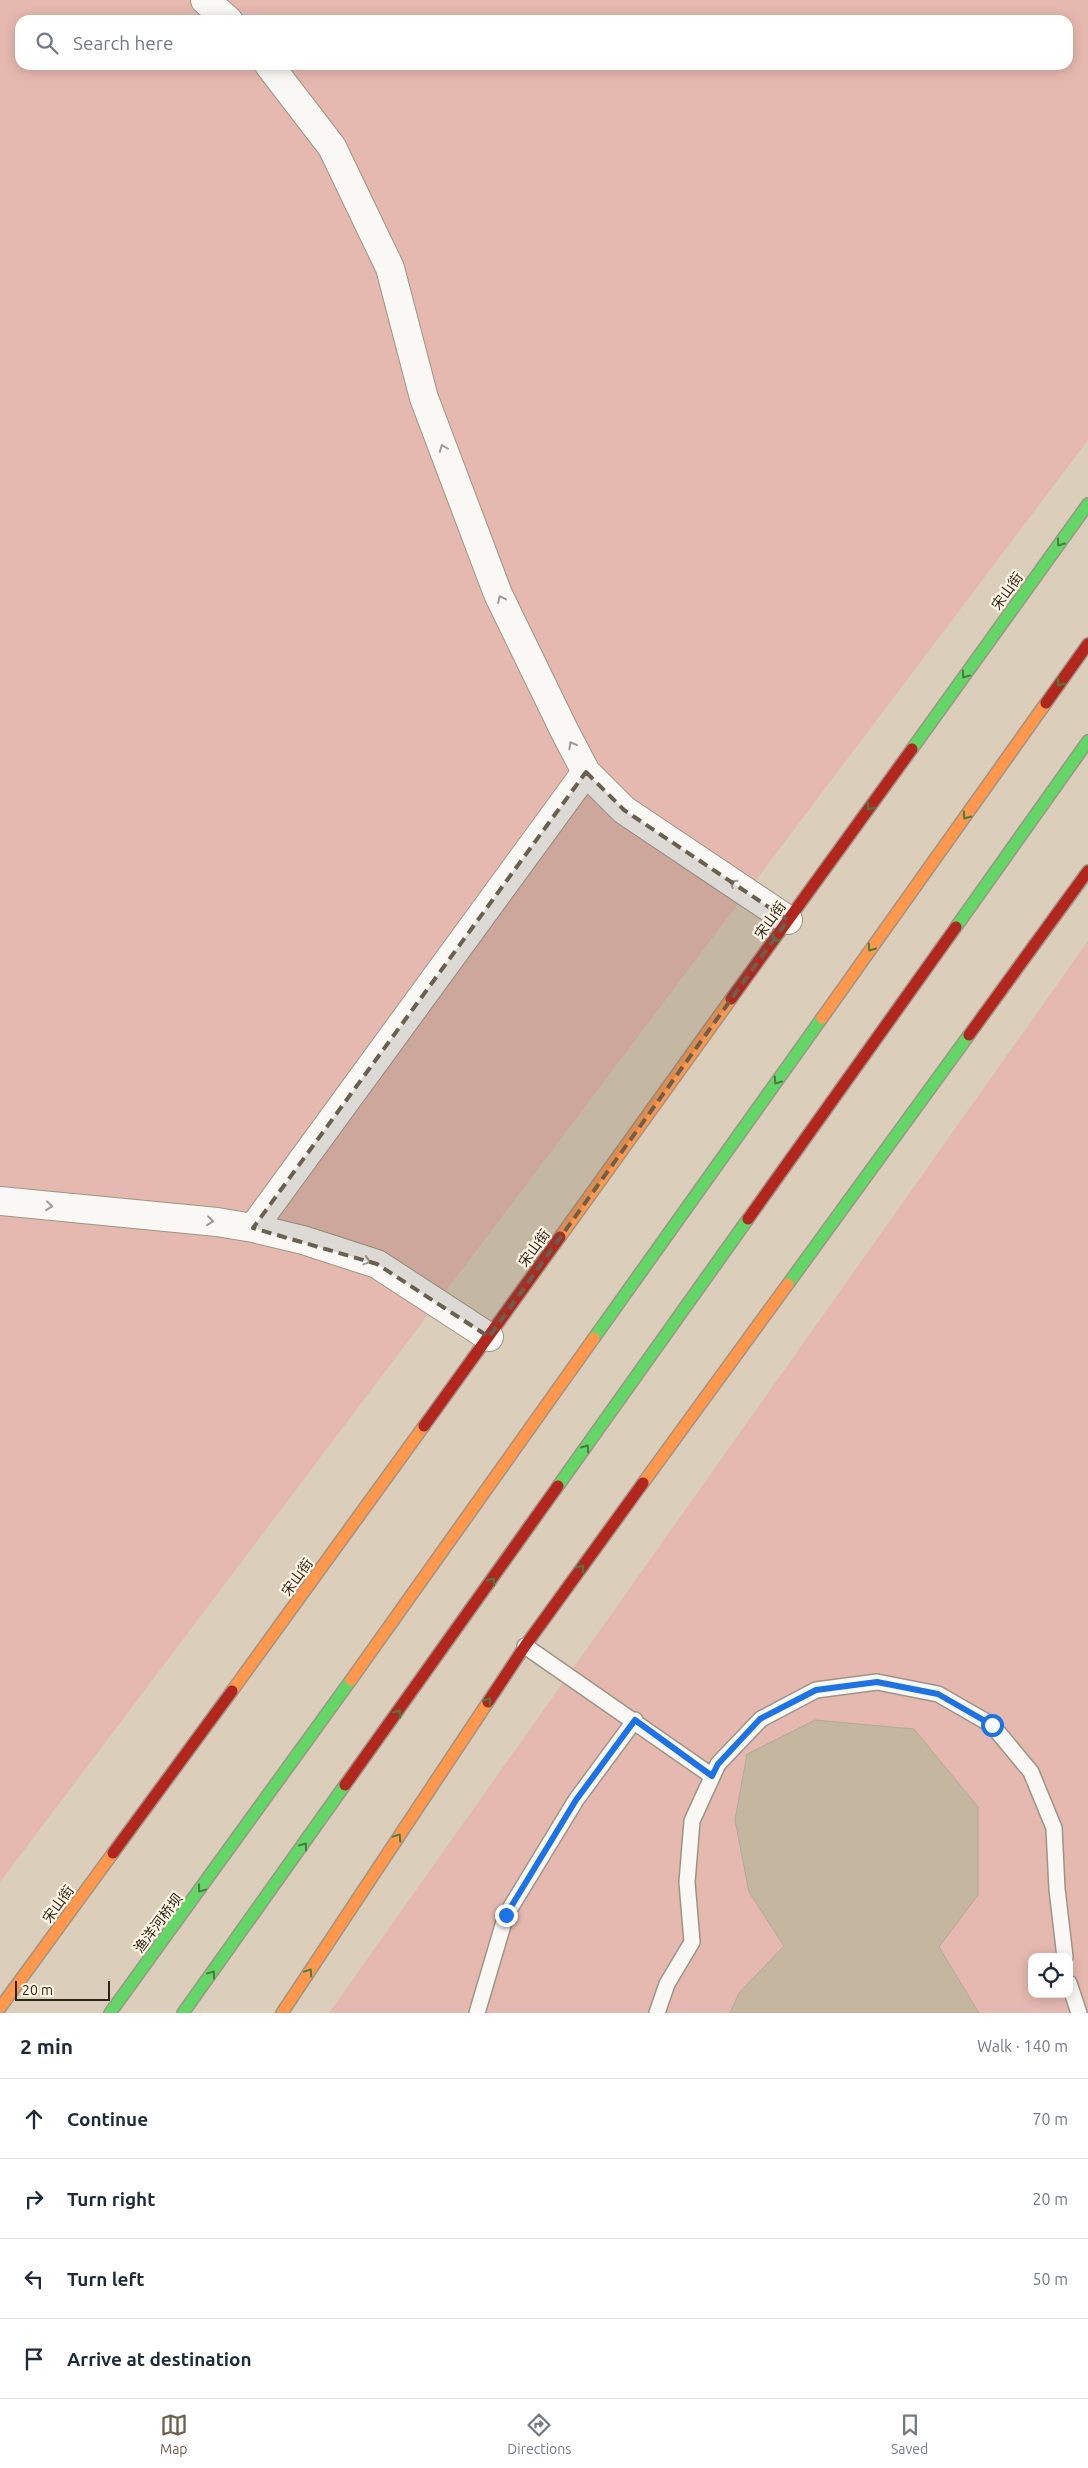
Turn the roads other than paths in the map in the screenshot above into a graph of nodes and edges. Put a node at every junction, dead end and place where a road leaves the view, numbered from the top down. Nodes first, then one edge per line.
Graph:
1 (206, 0) edge
2 (222, 15) edge
3 (274, 70) edge
4 (1088, 504) edge
5 (1088, 644) edge
6 (1088, 741) edge
7 (586, 772) junction
8 (1088, 872) edge
9 (788, 920) junction
10 (0, 1201) edge
11 (253, 1228) junction
12 (489, 1337) junction
13 (525, 1646) junction
14 (635, 1720) junction
15 (712, 1776) junction
16 (1065, 1953) edge
17 (1073, 1995) edge
18 (0, 2008) edge
19 (110, 2013) edge
20 (183, 2013) edge
21 (282, 2013) edge
22 (477, 2013) edge
23 (657, 2013) edge
24 (1079, 2013) edge

1 - 2 street
7 -> 3 street
4 -> 9 main road, 宋山街
5 -> 19 main road, 渔洋河桥坝
20 -> 6 main road
9 -> 7 street
7 - 11 street
13 -> 8 main road
9 -> 12 main road, 宋山街
10 -> 11 street
11 -> 12 street
12 - 18 main road, 宋山街
13 - 14 lane
21 -> 13 main road
14 - 15 lane
14 - 22 lane
15 - 16 lane
15 - 23 lane
17 - 24 lane

